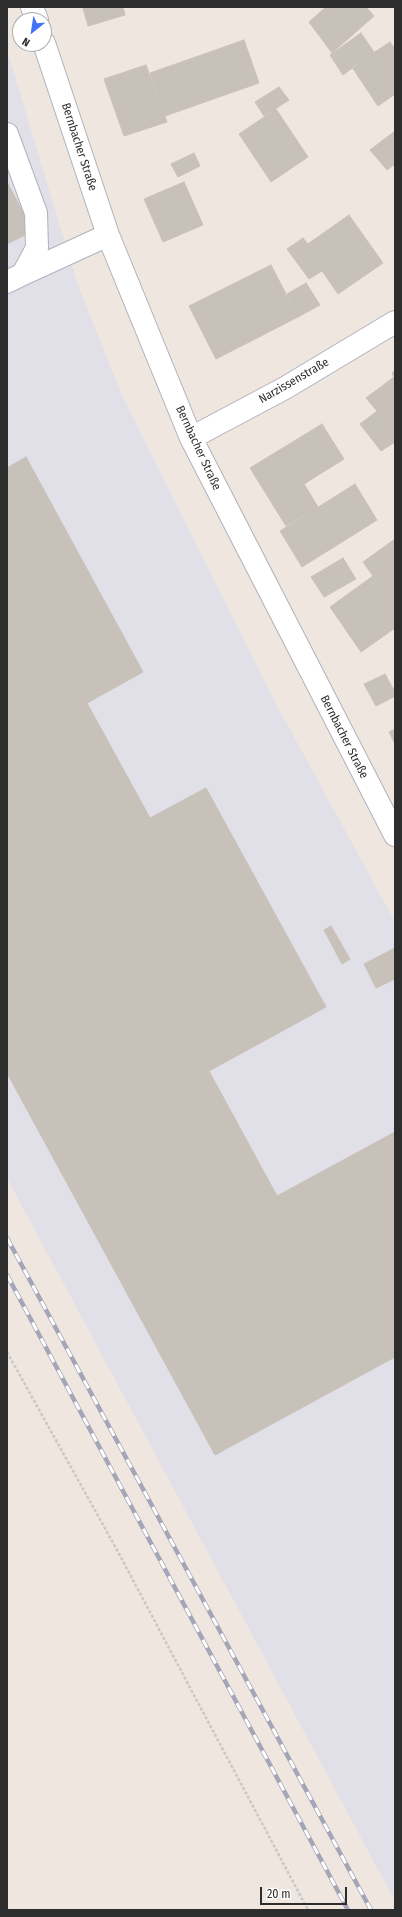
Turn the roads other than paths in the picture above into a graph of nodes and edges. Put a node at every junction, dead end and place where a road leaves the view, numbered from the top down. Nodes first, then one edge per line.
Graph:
1 (47, 52) edge
2 (7, 134) edge
3 (108, 235) junction
4 (15, 278) edge
5 (395, 322) edge
6 (191, 438) junction
7 (395, 835) edge

1 - 3 street, Bernbacher Straße
2 - 4 street
3 - 4 street
3 - 6 street, Bernbacher Straße
5 - 6 street, Narzissenstraße
6 - 7 street, Bernbacher Straße

